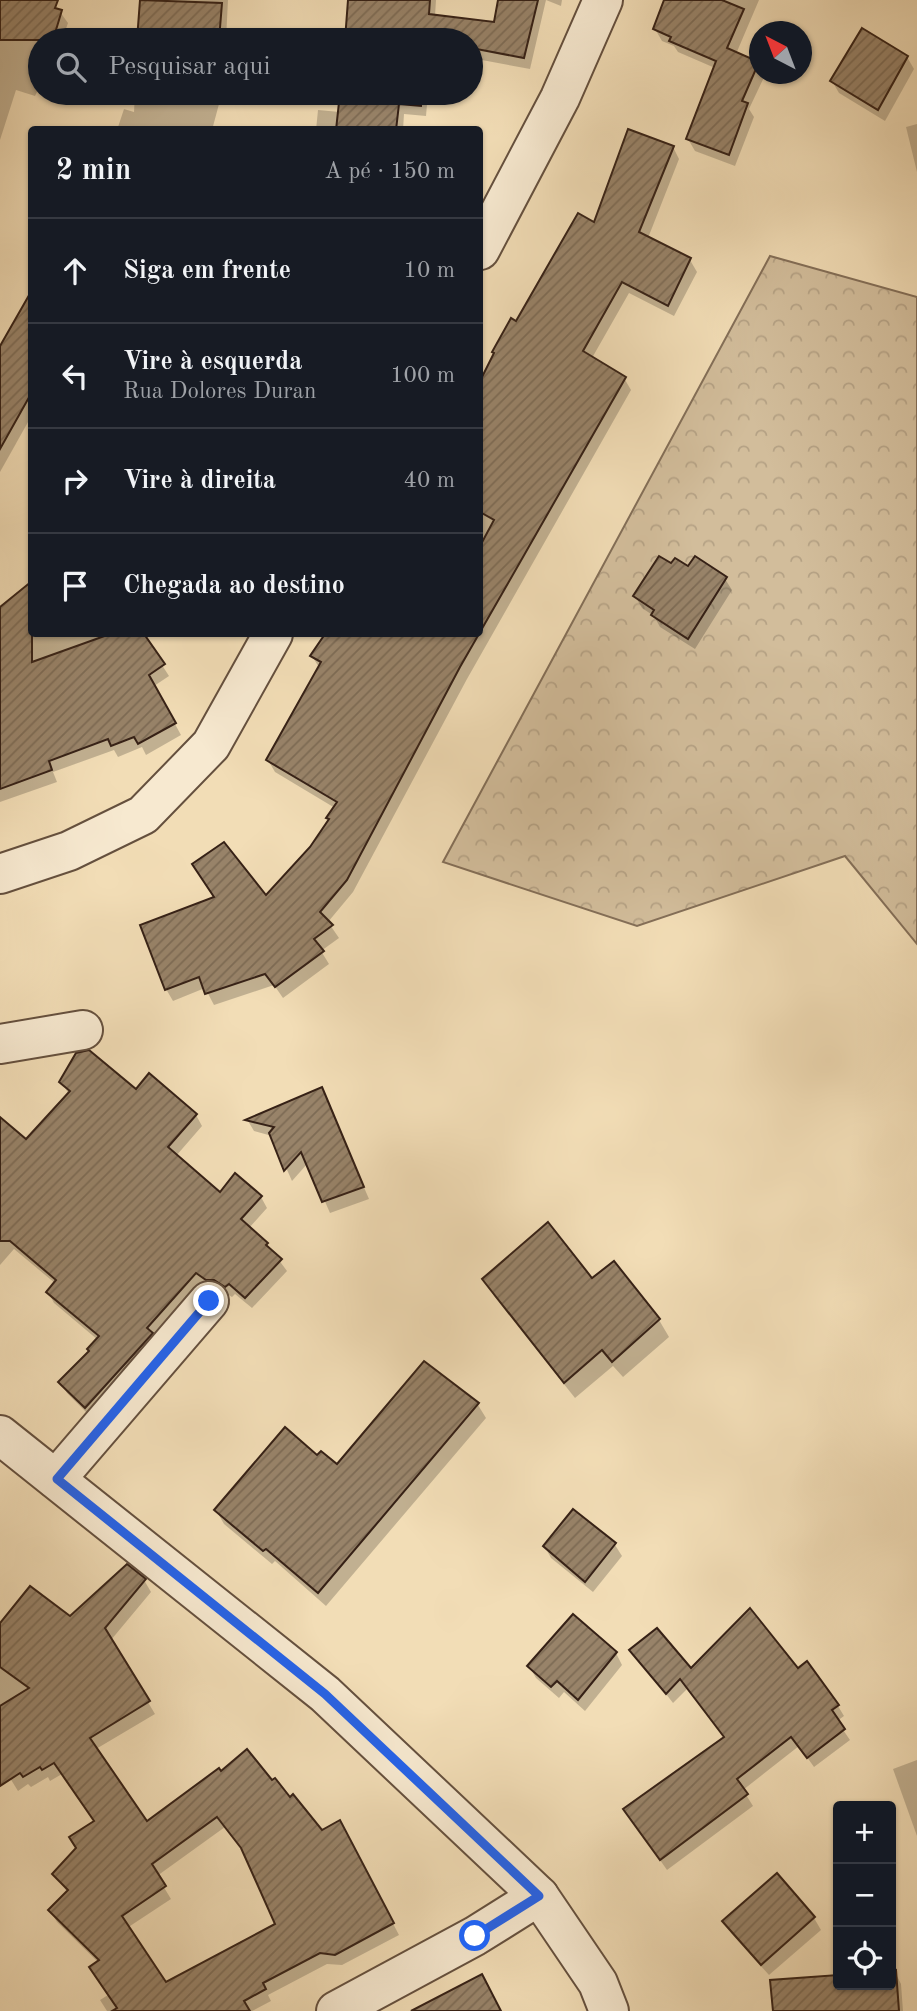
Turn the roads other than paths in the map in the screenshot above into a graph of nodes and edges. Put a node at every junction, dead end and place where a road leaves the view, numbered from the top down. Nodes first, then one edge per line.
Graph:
1 (603, 0) edge
2 (483, 244) edge
3 (271, 637) edge
4 (0, 874) edge
5 (83, 1030) dead end
6 (0, 1044) edge
7 (209, 1301) dead end
8 (0, 1435) edge
9 (57, 1479) junction
10 (539, 1896) junction
11 (336, 2011) edge
12 (609, 2011) edge

1 - 2 street
3 - 4 street
5 - 6 street
7 - 9 street
8 - 9 street
9 - 10 street
10 - 11 street
10 - 12 street

